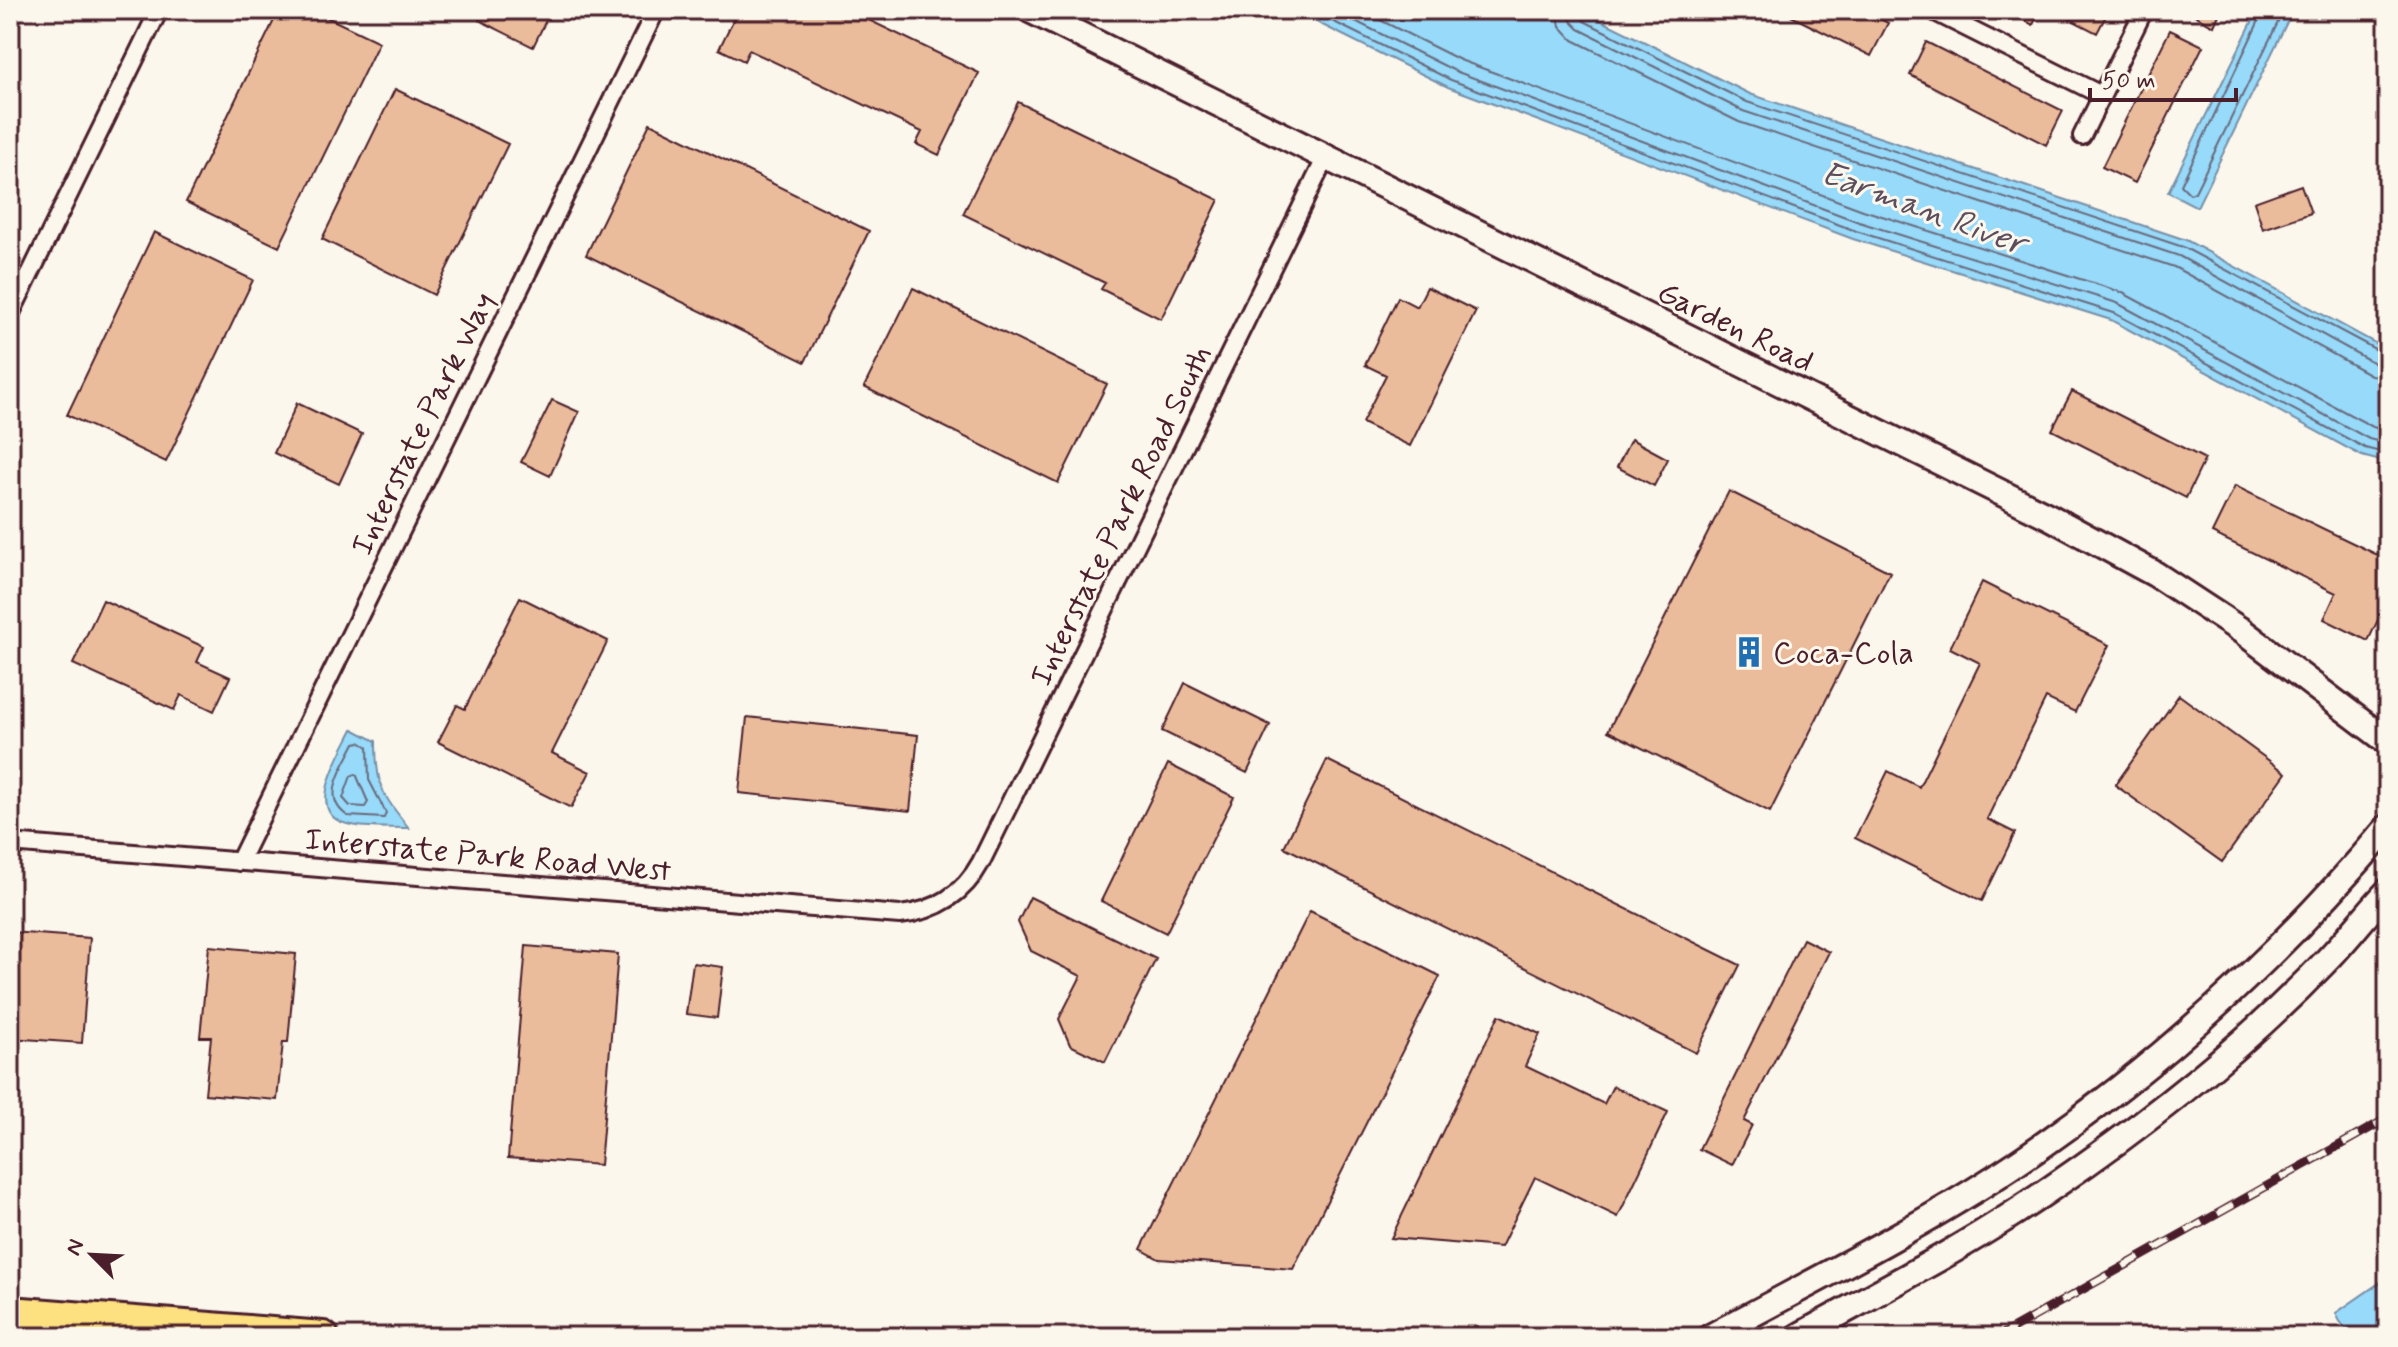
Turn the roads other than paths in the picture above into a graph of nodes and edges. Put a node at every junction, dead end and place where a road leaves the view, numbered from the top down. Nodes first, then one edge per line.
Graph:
1 (159, 10) edge
2 (656, 10) edge
3 (1030, 10) edge
4 (1931, 10) edge
5 (2144, 10) edge
6 (2101, 95) junction
7 (2082, 136) dead end
8 (1326, 157) junction
9 (10, 315) edge
10 (2388, 742) edge
11 (2388, 827) edge
12 (10, 843) edge
13 (239, 862) junction
14 (2388, 891) edge
15 (957, 894) joint
16 (10, 1312) edge
17 (323, 1337) edge
18 (1710, 1337) edge
19 (1797, 1337) edge

1 - 9 street
2 - 13 street, Interstate Park Way
3 - 8 main road, Garden Road
4 - 6 street
5 - 6 street
6 - 7 street
8 - 10 main road, Garden Road
8 - 15 street, Interstate Park Road South
11 - 18 main road
12 - 13 street, Interstate Park Road West
13 - 15 street, Interstate Park Road West
14 - 19 main road
16 - 17 highway

